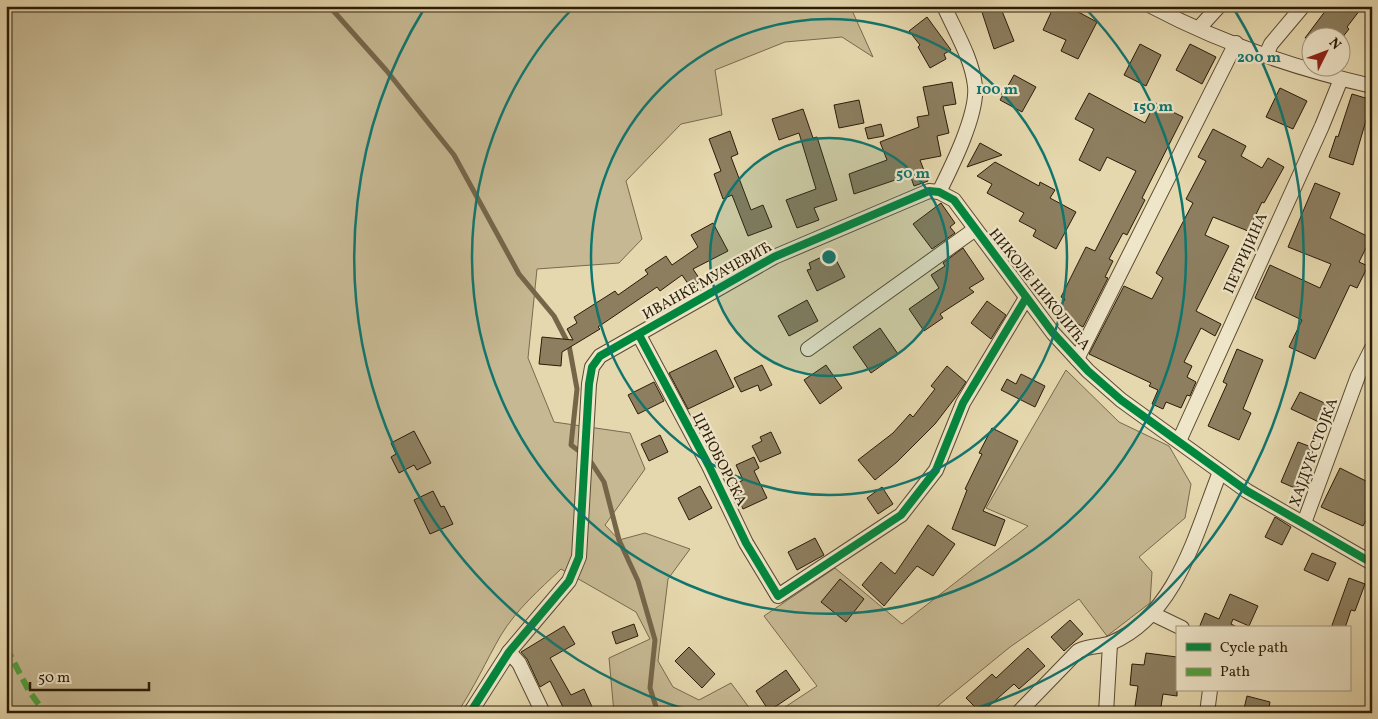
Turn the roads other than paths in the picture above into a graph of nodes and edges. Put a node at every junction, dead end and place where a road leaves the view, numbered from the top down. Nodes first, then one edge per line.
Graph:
1 (944, 6) edge
2 (1152, 6) edge
3 (1219, 6) edge
4 (1304, 6) edge
5 (1199, 28) junction
6 (1236, 43) junction
7 (1266, 55) junction
8 (1341, 79) junction
9 (1372, 86) edge
10 (939, 192) junction
11 (974, 230) junction
12 (1026, 298) junction
13 (639, 335) junction
14 (1372, 348) edge
15 (808, 349) dead end
16 (1077, 359) junction
17 (1179, 441) junction
18 (1220, 472) junction
19 (1304, 522) junction
20 (1372, 563) edge
21 (1152, 614) junction
22 (1178, 626) edge
23 (1110, 644) junction
24 (509, 652) junction
25 (1210, 692) edge
26 (470, 713) edge
27 (543, 713) edge
28 (1018, 713) edge
29 (1106, 713) edge
30 (1207, 713) edge

1 - 10 street
2 - 5 street
3 - 5 street
4 - 7 street
5 - 6 street
6 - 7 street
6 - 16 street
7 - 8 street
8 - 9 street
8 - 17 street, ПЕТРИЈИНА
10 - 11 street, НИКОЛЕ НИКОЛИЋА
10 - 13 street, ИВАНКЕ МУАЧЕВИЋ
11 - 12 street, НИКОЛЕ НИКОЛИЋА
11 - 15 street
12 - 13 street, ЦРНОБОРСКА
12 - 16 street, НИКОЛЕ НИКОЛИЋА
13 - 24 street, ИВАНКЕ МУАЧЕВИЋ
14 - 19 street, ХАЈДУК СТОЈКА
16 - 17 street, НИКОЛЕ НИКОЛИЋА
17 - 18 street, НИКОЛЕ НИКОЛИЋА
18 - 19 street, НИКОЛЕ НИКОЛИЋА
18 - 21 street
19 - 20 street, ХАЈДУК СТОЈКА
21 - 22 street
21 - 23 street
23 - 28 street
23 - 29 street
24 - 26 street, ИВАНКЕ МУАЧЕВИЋ
24 - 27 street
25 - 30 street

